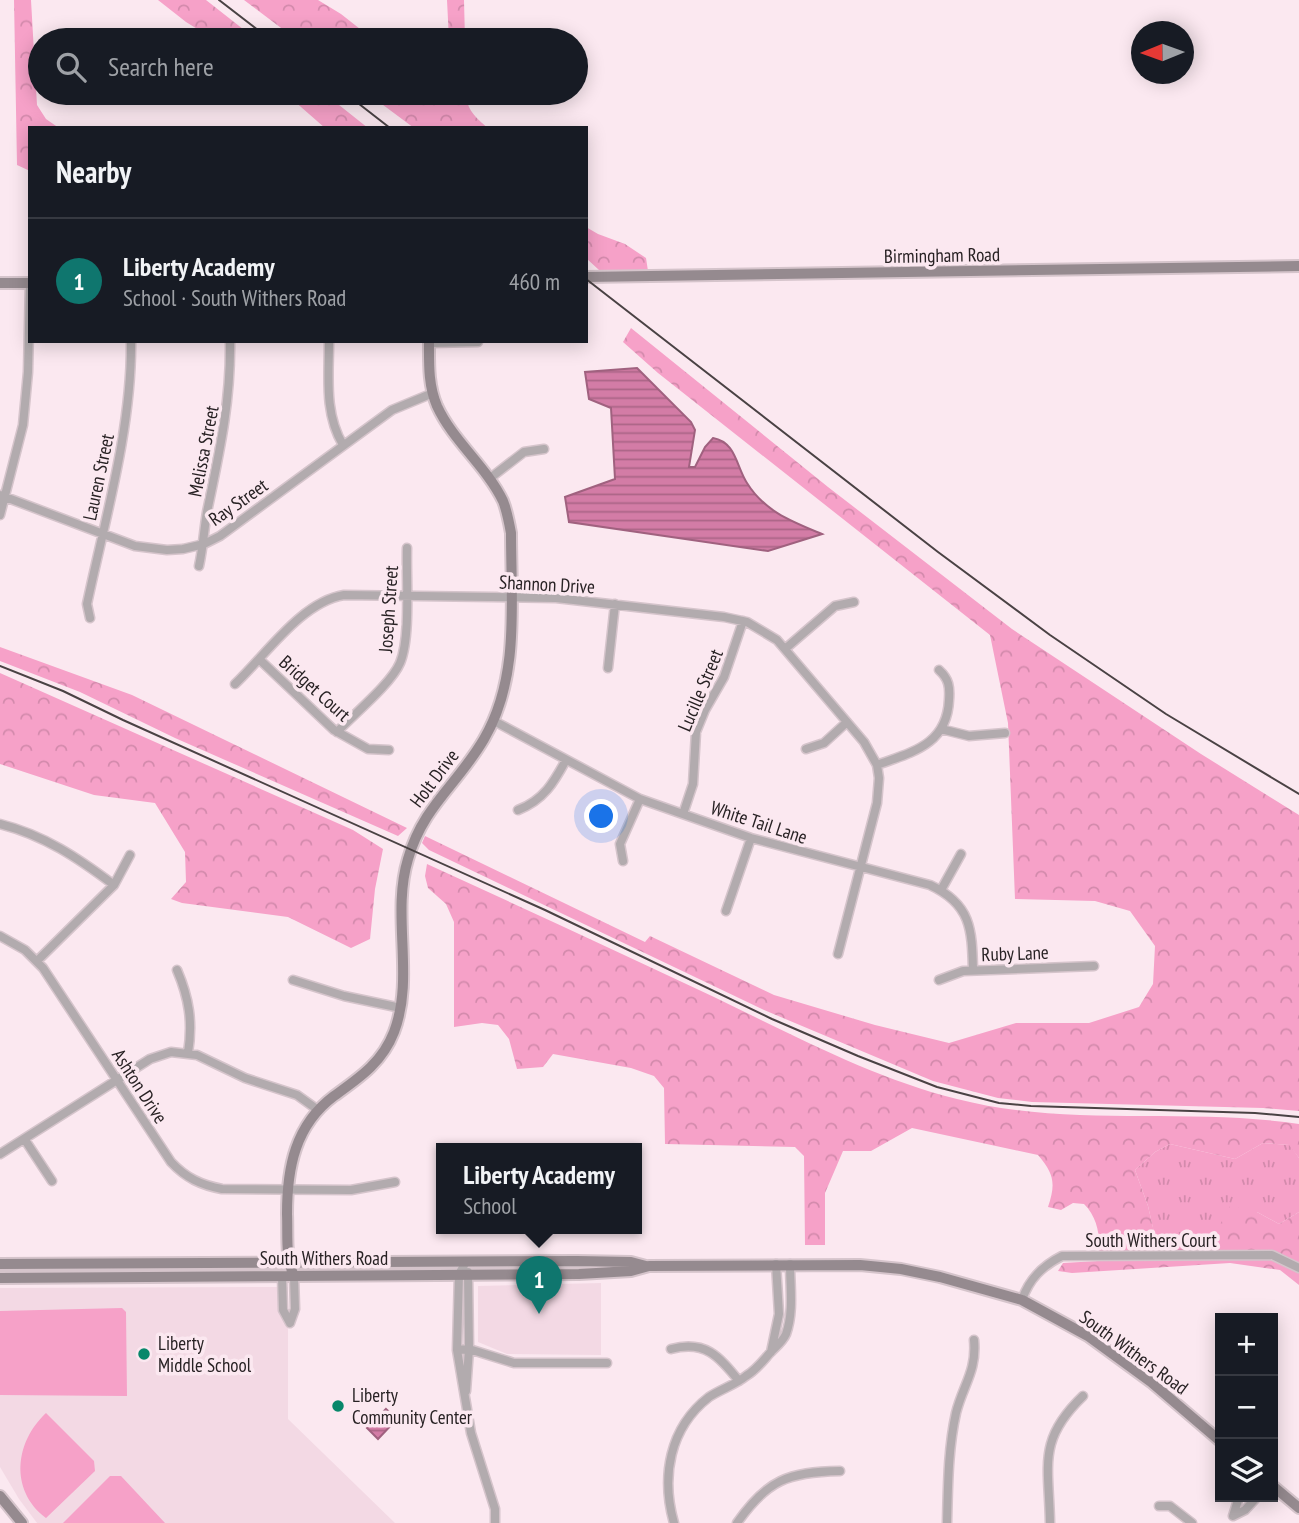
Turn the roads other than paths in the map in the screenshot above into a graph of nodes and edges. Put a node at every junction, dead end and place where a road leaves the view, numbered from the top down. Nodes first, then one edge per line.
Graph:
1 (1299, 267) edge
2 (588, 277) edge
3 (0, 283) edge
4 (28, 283) edge
5 (28, 343) edge
6 (131, 343) edge
7 (230, 343) edge
8 (329, 343) edge
9 (429, 343) edge
10 (433, 393) junction
11 (343, 444) junction
12 (544, 449) dead end
13 (489, 479) junction
14 (3, 496) edge
15 (0, 515) edge
16 (102, 534) junction
17 (204, 544) junction
18 (407, 548) dead end
19 (199, 566) dead end
20 (406, 596) junction
21 (511, 597) junction
22 (854, 602) dead end
23 (615, 604) junction
24 (90, 618) dead end
25 (743, 621) junction
26 (785, 649) junction
27 (260, 660) junction
28 (608, 668) dead end
29 (939, 670) dead end
30 (235, 684) dead end
31 (494, 721) junction
32 (847, 722) junction
33 (942, 729) junction
34 (337, 732) junction
35 (1005, 733) dead end
36 (806, 749) dead end
37 (389, 750) dead end
38 (566, 760) junction
39 (877, 765) junction
40 (640, 799) junction
41 (518, 810) dead end
42 (683, 814) junction
43 (0, 824) edge
44 (751, 838) junction
45 (961, 854) dead end
46 (130, 855) dead end
47 (622, 861) dead end
48 (859, 869) junction
49 (114, 886) junction
50 (941, 890) junction
51 (726, 911) dead end
52 (0, 936) edge
53 (838, 954) dead end
54 (37, 961) junction
55 (1094, 966) dead end
56 (177, 970) dead end
57 (973, 970) junction
58 (293, 980) dead end
59 (939, 980) dead end
60 (401, 1008) junction
61 (188, 1053) junction
62 (117, 1080) junction
63 (318, 1110) junction
64 (25, 1140) junction
65 (0, 1154) edge
66 (52, 1181) dead end
67 (395, 1182) dead end
68 (287, 1188) junction
69 (288, 1263) junction
70 (0, 1264) edge
71 (776, 1264) junction
72 (790, 1264) junction
73 (1299, 1268) edge
74 (465, 1269) junction
75 (288, 1276) junction
76 (0, 1278) edge
77 (1022, 1300) junction
78 (974, 1340) dead end
79 (469, 1349) junction
80 (671, 1349) dead end
81 (457, 1350) junction
82 (771, 1352) junction
83 (607, 1363) dead end
84 (738, 1381) junction
85 (1083, 1395) dead end
86 (465, 1398) junction
87 (1218, 1439) edge
88 (840, 1471) dead end
89 (1278, 1490) edge
90 (0, 1496) edge
91 (1237, 1502) edge
92 (1252, 1502) edge
93 (1159, 1506) dead end
94 (4, 1508) edge
95 (1299, 1508) edge
96 (1230, 1519) edge
97 (22, 1523) edge
98 (495, 1523) edge
99 (674, 1523) edge
100 (737, 1523) edge
101 (947, 1523) edge
102 (1050, 1523) edge
103 (1192, 1523) edge

1 - 2 street, Birmingham Road
3 - 4 street
5 - 14 street
6 - 16 street, Lauren Street
7 - 17 street, Melissa Street
8 - 11 street
9 - 10 street, Holt Drive
10 - 11 street, Ray Street
10 - 13 street, Holt Drive
11 - 17 street, Ray Street
12 - 13 street
13 - 21 street, Holt Drive
14 - 15 street
14 - 16 street, Ray Street
16 - 17 street, Ray Street
16 - 24 street, Lauren Street
17 - 19 street, Melissa Street
18 - 20 street, Joseph Street
20 - 21 street, Shannon Drive
20 - 27 street, Shannon Drive
20 - 34 street, Joseph Street
21 - 23 street, Shannon Drive
21 - 31 street, Holt Drive
22 - 26 street
23 - 25 street, Shannon Drive
23 - 28 street
25 - 26 street, Shannon Drive
25 - 42 street, Lucille Street
26 - 32 street, Shannon Drive
27 - 30 street, Shannon Drive
27 - 34 street, Bridget Court
29 - 33 street
31 - 38 street, White Tail Lane
31 - 60 street, Holt Drive
32 - 36 street
32 - 39 street, Shannon Drive
33 - 35 street
33 - 39 street
34 - 37 street, Bridget Court
38 - 40 street, White Tail Lane
38 - 41 street
39 - 48 street
40 - 42 street, White Tail Lane
40 - 47 street
42 - 44 street, White Tail Lane
43 - 49 street
44 - 48 street, White Tail Lane
44 - 51 street
45 - 50 street
46 - 49 street
48 - 50 street, White Tail Lane
48 - 53 street
49 - 54 street
50 - 57 street
52 - 54 street, Ashton Drive
54 - 62 street, Ashton Drive
55 - 57 street, Ruby Lane
56 - 61 street
57 - 59 street, Ruby Lane
58 - 60 street
60 - 63 street, Holt Drive
61 - 62 street
61 - 63 street
62 - 64 street
62 - 68 street, Ashton Drive
63 - 68 street, Holt Drive
64 - 65 street
64 - 66 street
67 - 68 street, Ashton Drive
68 - 69 street, Holt Drive
69 - 70 street, South Withers Road
69 - 74 street, South Withers Road
69 - 75 street, Holt Drive
71 - 72 street, South Withers Road
71 - 74 street, South Withers Road
71 - 82 street
72 - 77 street, South Withers Road
72 - 82 street
73 - 77 street, South Withers Court
74 - 75 street, South Withers Road
74 - 79 street
74 - 81 street
75 - 76 street, South Withers Road
77 - 87 street, South Withers Road
78 - 101 street
79 - 81 street
79 - 83 street
79 - 86 street
80 - 84 street
81 - 86 street
82 - 84 street
84 - 99 street
85 - 102 street
86 - 98 street
88 - 100 street
89 - 95 street
90 - 94 street
91 - 96 street
92 - 96 street
93 - 103 street
94 - 97 street

